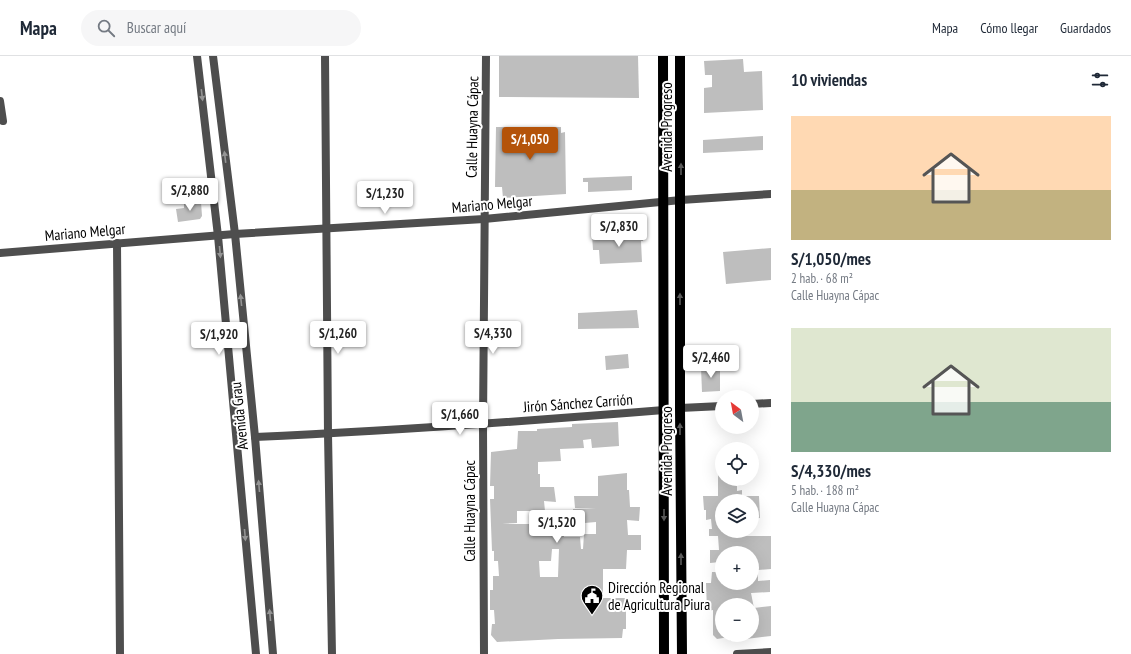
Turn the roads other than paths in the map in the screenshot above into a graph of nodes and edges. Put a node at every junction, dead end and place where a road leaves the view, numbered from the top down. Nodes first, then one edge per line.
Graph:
1 (197, 56) edge
2 (213, 56) edge
3 (325, 56) edge
4 (486, 56) edge
5 (663, 56) edge
6 (680, 56) edge
7 (0, 101) edge
8 (3, 121) dead end
9 (771, 194) edge
10 (681, 200) junction
11 (664, 201) junction
12 (484, 219) junction
13 (327, 229) junction
14 (235, 234) junction
15 (218, 236) junction
16 (117, 243) junction
17 (0, 253) edge
18 (771, 403) edge
19 (759, 404) edge
20 (715, 406) edge
21 (680, 408) junction
22 (664, 410) junction
23 (483, 424) junction
24 (328, 434) junction
25 (255, 437) junction
26 (771, 652) edge
27 (120, 654) edge
28 (256, 654) edge
29 (273, 654) edge
30 (332, 654) edge
31 (484, 654) edge
32 (664, 654) edge
33 (682, 654) edge
34 (738, 654) edge

1 -> 15 street, Avenida Grau
14 -> 2 street, Avenida Grau
3 - 13 street
4 - 12 street, Calle Huayna Cápac
5 - 11 main road, Avenida Progreso
10 -> 6 main road, Avenida Progreso
7 - 8 street
9 - 10 street, Mariano Melgar
10 - 11 street, Mariano Melgar
21 -> 10 main road, Avenida Progreso
11 - 12 street, Mariano Melgar
11 - 22 main road, Avenida Progreso
12 - 13 street, Mariano Melgar
12 - 23 street, Calle Huayna Cápac
13 - 14 street, Mariano Melgar
13 - 24 street
14 - 15 street, Mariano Melgar
25 -> 14 street, Avenida Grau
15 - 16 street, Mariano Melgar
15 -> 28 street, Avenida Grau
16 - 17 street, Mariano Melgar
16 - 27 street
18 - 19 street
20 - 21 street
33 -> 21 main road, Avenida Progreso
22 - 23 street, Jirón Sánchez Carrión
22 -> 32 main road, Avenida Progreso
23 - 24 street, Jirón Sánchez Carrión
23 - 31 street, Calle Huayna Cápac
24 - 25 street, Jirón Sánchez Carrión
24 - 30 street
29 -> 25 street, Avenida Grau
26 - 34 street

